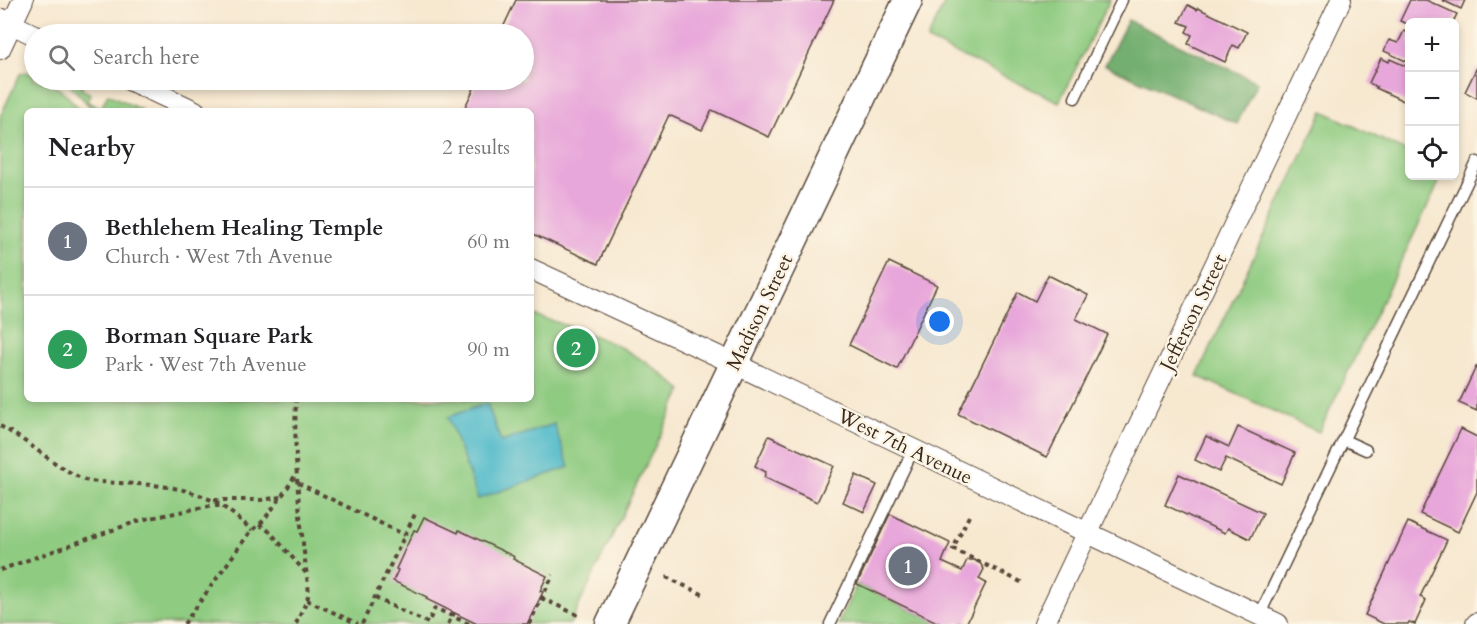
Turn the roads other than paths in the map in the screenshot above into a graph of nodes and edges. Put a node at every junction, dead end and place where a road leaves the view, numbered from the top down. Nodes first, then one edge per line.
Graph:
1 (23, 0) edge
2 (908, 0) edge
3 (1122, 0) edge
4 (1341, 0) edge
5 (6, 21) edge
6 (24, 29) edge
7 (0, 49) edge
8 (150, 90) edge
9 (1075, 98) dead end
10 (189, 108) edge
11 (1477, 162) edge
12 (1474, 174) edge
13 (534, 270) edge
14 (735, 364) junction
15 (1344, 440) junction
16 (913, 450) junction
17 (1366, 450) dead end
18 (1087, 533) junction
19 (1258, 620) edge
20 (610, 624) edge
21 (830, 624) edge
22 (1044, 624) edge
23 (1278, 624) edge

1 - 5 street
2 - 14 street, Madison Street
3 - 9 lane
4 - 18 street, Jefferson Street
5 - 6 street
5 - 7 street
8 - 10 street
11 - 12 lane
12 - 15 lane
13 - 14 street, West 7th Avenue
14 - 16 street, West 7th Avenue
14 - 20 street, Madison Street
15 - 17 lane
15 - 19 lane
16 - 18 street, West 7th Avenue
16 - 21 lane
18 - 19 street, West 7th Avenue
18 - 22 street, Jefferson Street
19 - 23 street, West 7th Avenue

